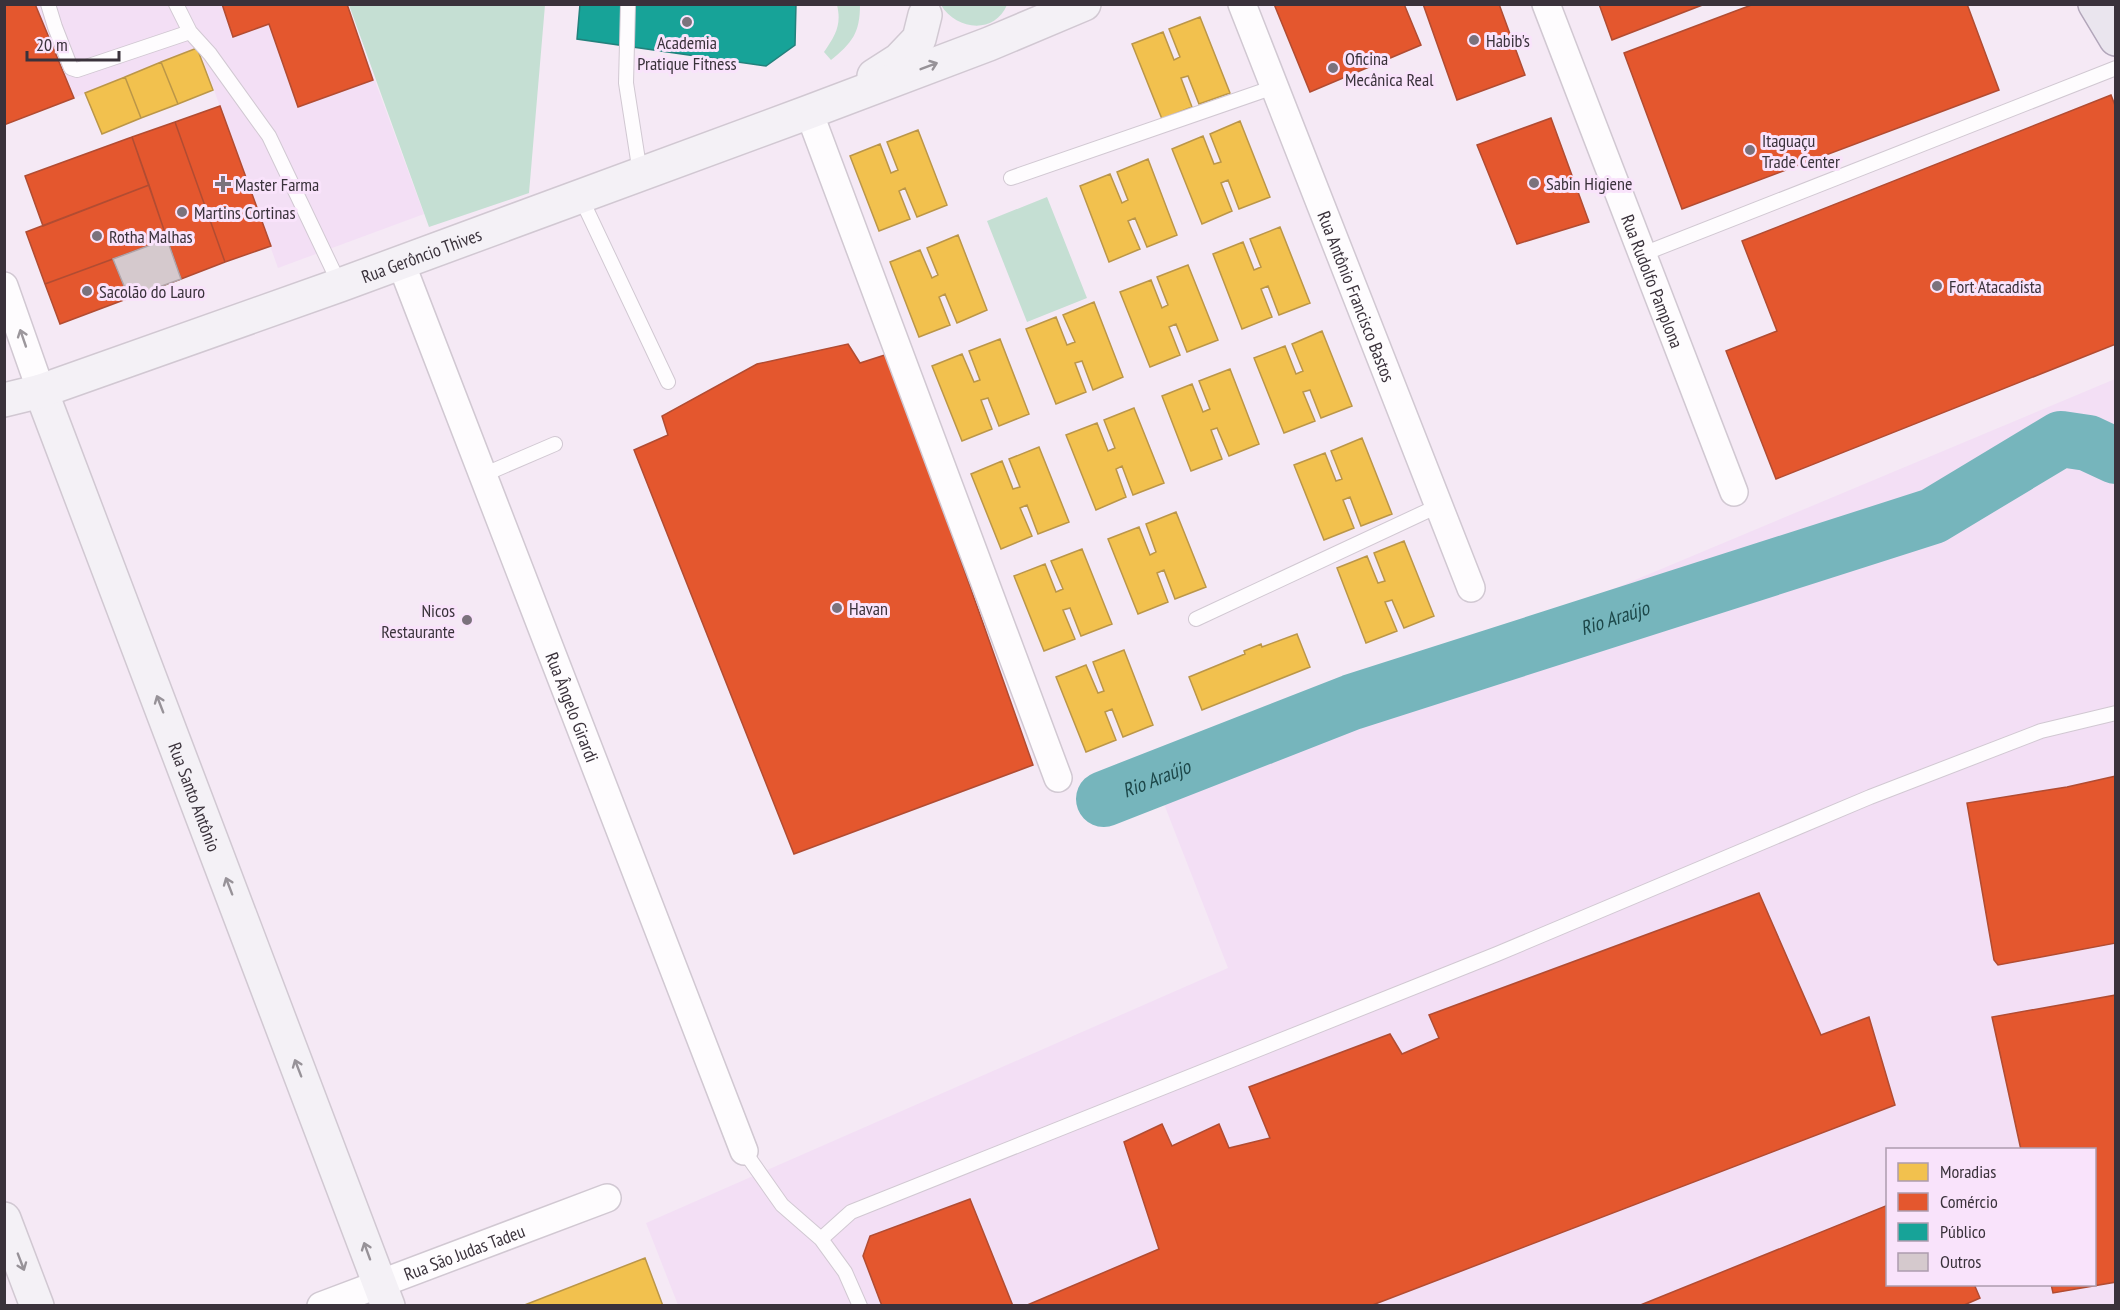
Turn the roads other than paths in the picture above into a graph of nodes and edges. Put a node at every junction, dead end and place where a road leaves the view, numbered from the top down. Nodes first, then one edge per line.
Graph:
1 (48, 4) edge
2 (176, 4) edge
3 (628, 4) edge
4 (1028, 4) edge
5 (1084, 4) edge
6 (1242, 4) edge
7 (1546, 4) edge
8 (2095, 4) edge
9 (923, 10) edge
10 (190, 32) junction
11 (2115, 39) edge
12 (998, 40) junction
13 (2115, 68) edge
14 (1274, 87) junction
15 (822, 107) junction
16 (640, 173) junction
17 (1011, 178) dead end
18 (580, 196) junction
19 (1642, 254) junction
20 (401, 262) junction
21 (340, 285) junction
22 (4, 286) edge
23 (668, 382) dead end
24 (41, 391) junction
25 (4, 400) edge
26 (555, 444) dead end
27 (483, 475) junction
28 (1734, 492) dead end
29 (1438, 506) junction
30 (1471, 588) dead end
31 (1196, 619) dead end
32 (2115, 713) edge
33 (1058, 778) dead end
34 (744, 1151) joint
35 (607, 1198) dead end
36 (4, 1219) edge
37 (821, 1239) junction
38 (384, 1295) edge
39 (37, 1305) edge
40 (321, 1305) edge
41 (860, 1305) edge

1 - 10 lane
2 - 10 lane
3 - 16 lane
4 - 12 main road
5 - 12 main road
6 - 14 street, Rua Antônio Francisco Bastos
7 - 19 street, Rua Rudolfo Pamplona
8 - 11 main road
9 - 12 main road
9 - 15 main road
10 - 21 lane
15 -> 12 main road
13 - 19 lane
14 - 17 lane
14 - 29 street, Rua Antônio Francisco Bastos
15 - 16 main road, Rua Gerôncio Thives
15 - 33 street
16 - 18 main road, Rua Gerôncio Thives
18 - 20 main road, Rua Gerôncio Thives
18 - 23 lane
19 - 28 street, Rua Rudolfo Pamplona
20 - 21 main road, Rua Gerôncio Thives
20 - 27 street, Rua Ângelo Girardi
21 - 24 main road, Rua Gerôncio Thives
24 -> 22 street, Rua Santo Antônio
24 - 25 main road, Rua Gerôncio Thives
38 -> 24 main road, Rua Santo Antônio
26 - 27 lane
27 - 34 street, Rua Ângelo Girardi
29 - 30 street, Rua Antônio Francisco Bastos
29 - 31 lane
32 - 37 lane
34 - 37 lane
35 - 38 street, Rua São Judas Tadeu
36 -> 39 main road
37 - 41 lane
38 - 40 street, Rua São Judas Tadeu

